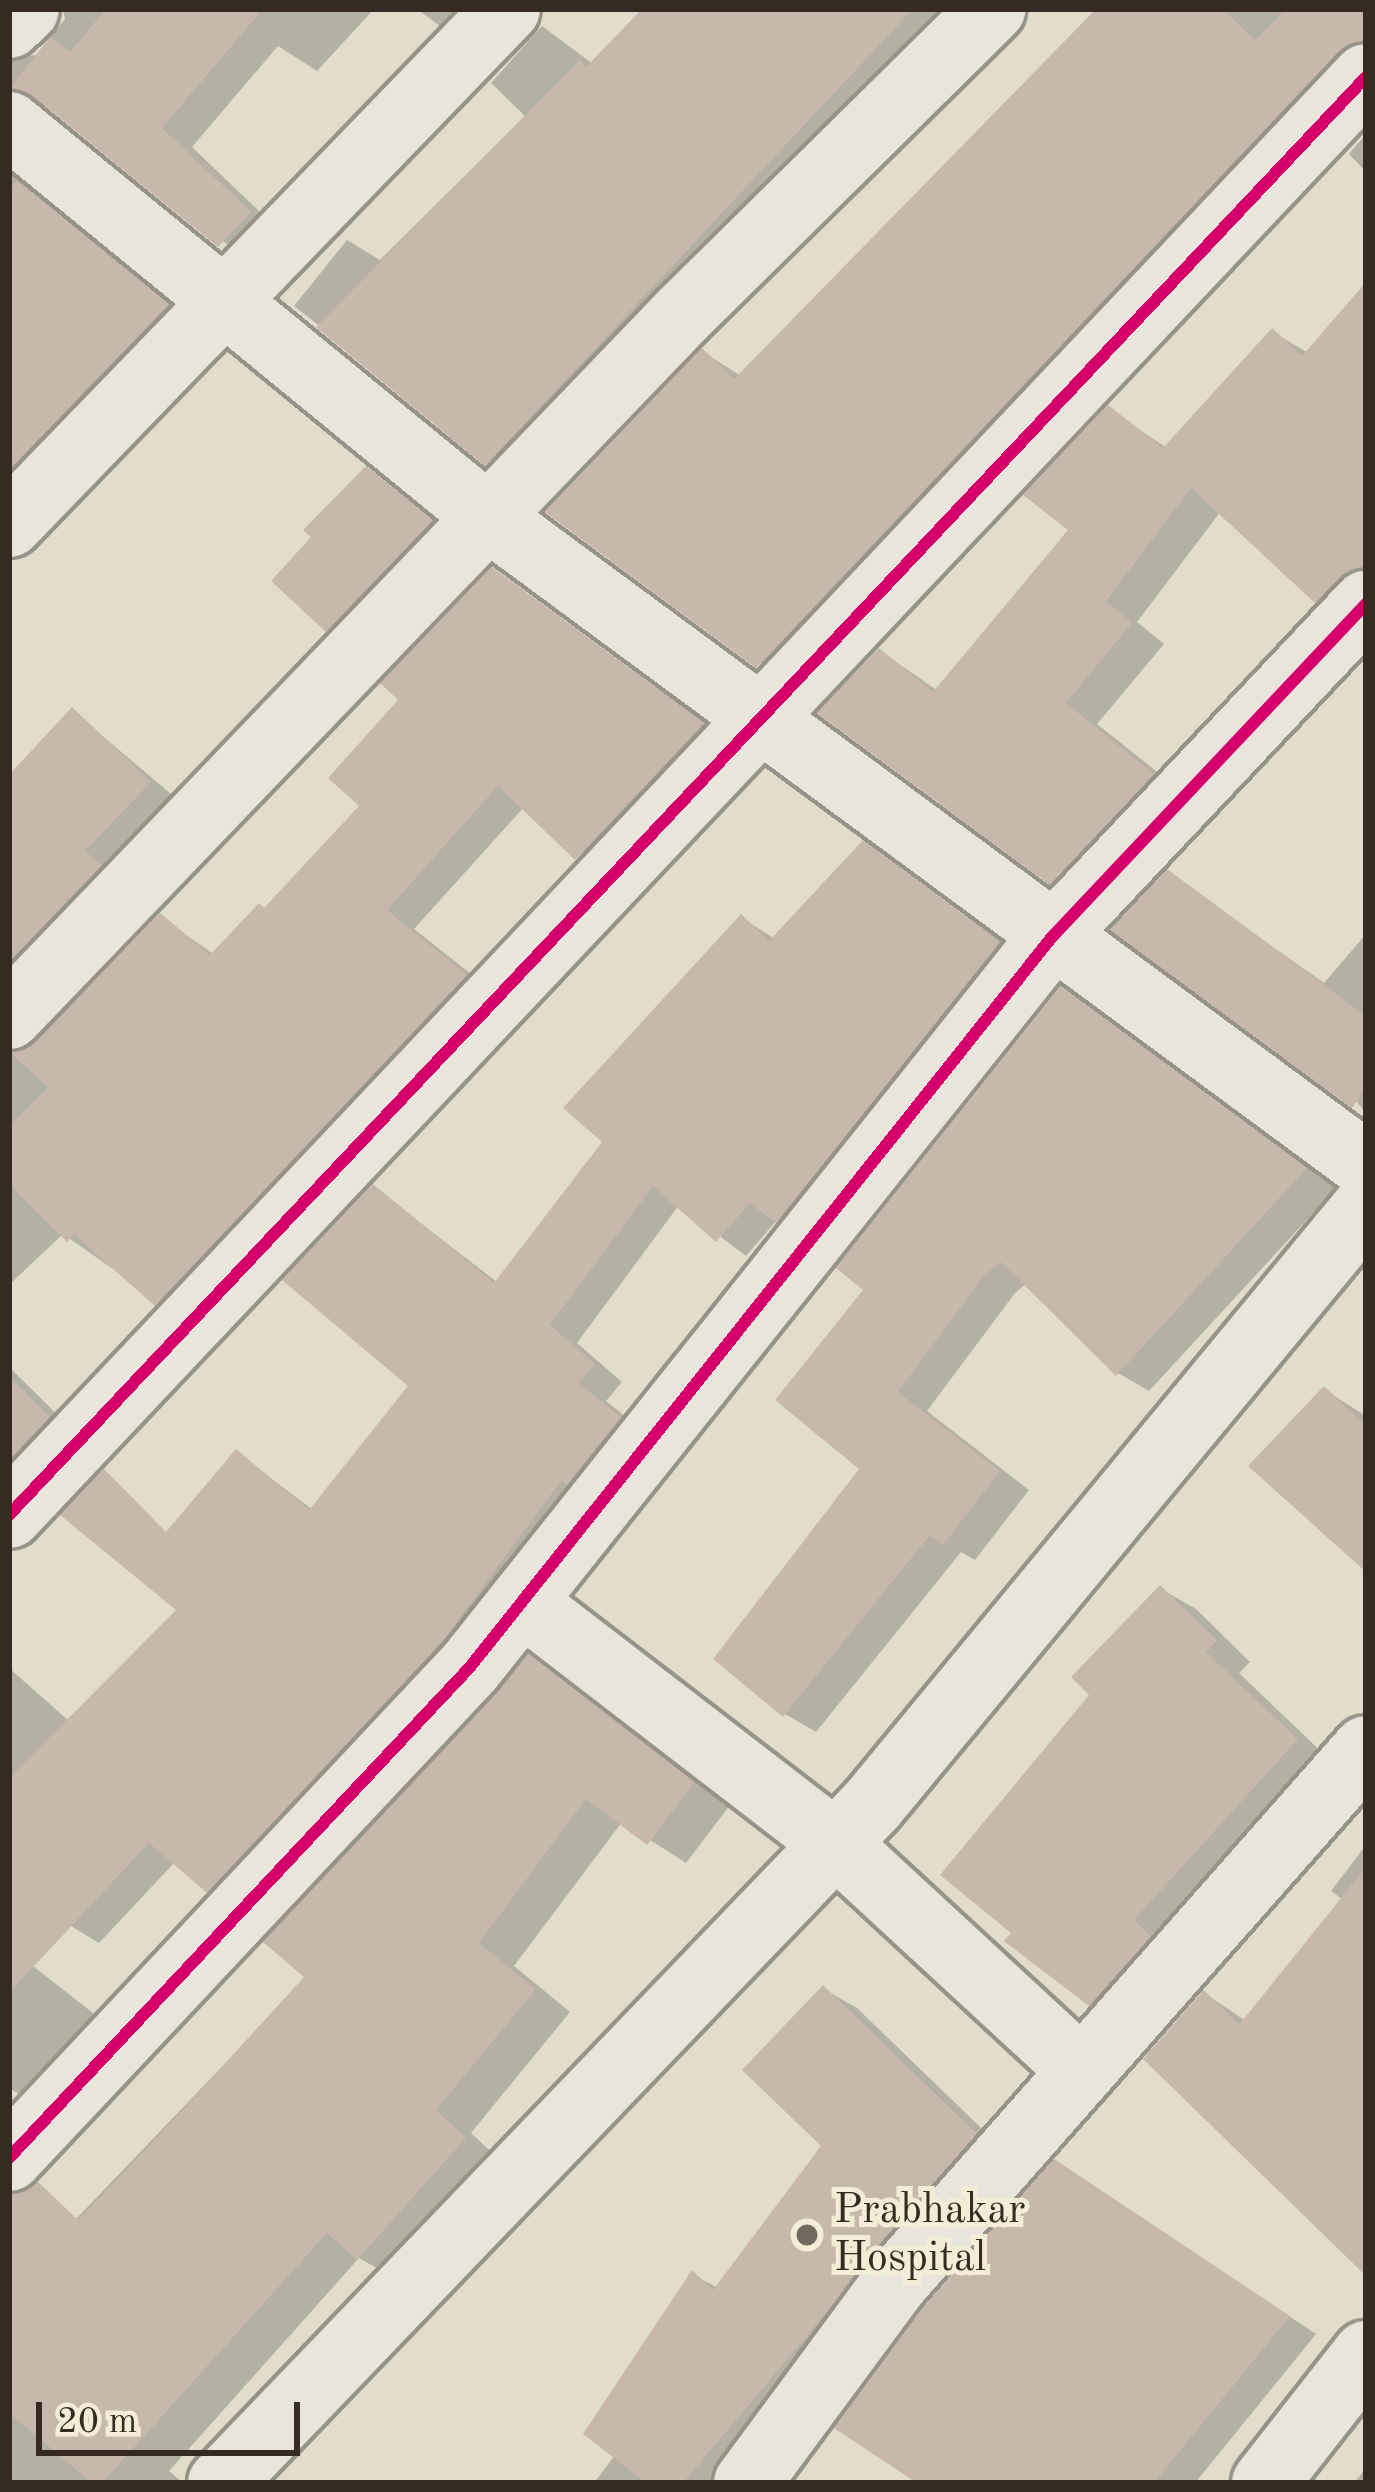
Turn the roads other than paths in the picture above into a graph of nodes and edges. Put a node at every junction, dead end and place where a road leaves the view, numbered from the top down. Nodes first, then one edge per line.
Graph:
1 (26, 9) edge
2 (507, 9) edge
3 (992, 9) edge
4 (9, 25) edge
5 (1366, 77) edge
6 (9, 125) edge
7 (226, 300) junction
8 (488, 517) junction
9 (9, 524) edge
10 (1366, 604) edge
11 (758, 722) junction
12 (1052, 937) junction
13 (9, 1016) edge
14 (1366, 1165) edge
15 (1366, 1207) edge
16 (9, 1515) edge
17 (522, 1602) junction
18 (1366, 1749) edge
19 (835, 1843) junction
20 (1082, 2071) junction
21 (9, 2158) edge
22 (1366, 2354) edge
23 (221, 2483) edge
24 (746, 2483) edge
25 (1264, 2483) edge

1 - 4 street
2 - 7 street
3 - 8 street
5 - 11 street
6 - 7 street
7 - 8 street
7 - 9 street
8 - 11 street
8 - 13 street
10 - 12 street
11 - 12 street
11 - 16 street
12 - 14 street
12 - 17 street
15 - 19 street
17 - 19 street
17 - 21 street
18 - 20 street
19 - 20 street
19 - 23 street
20 - 24 street
22 - 25 street

